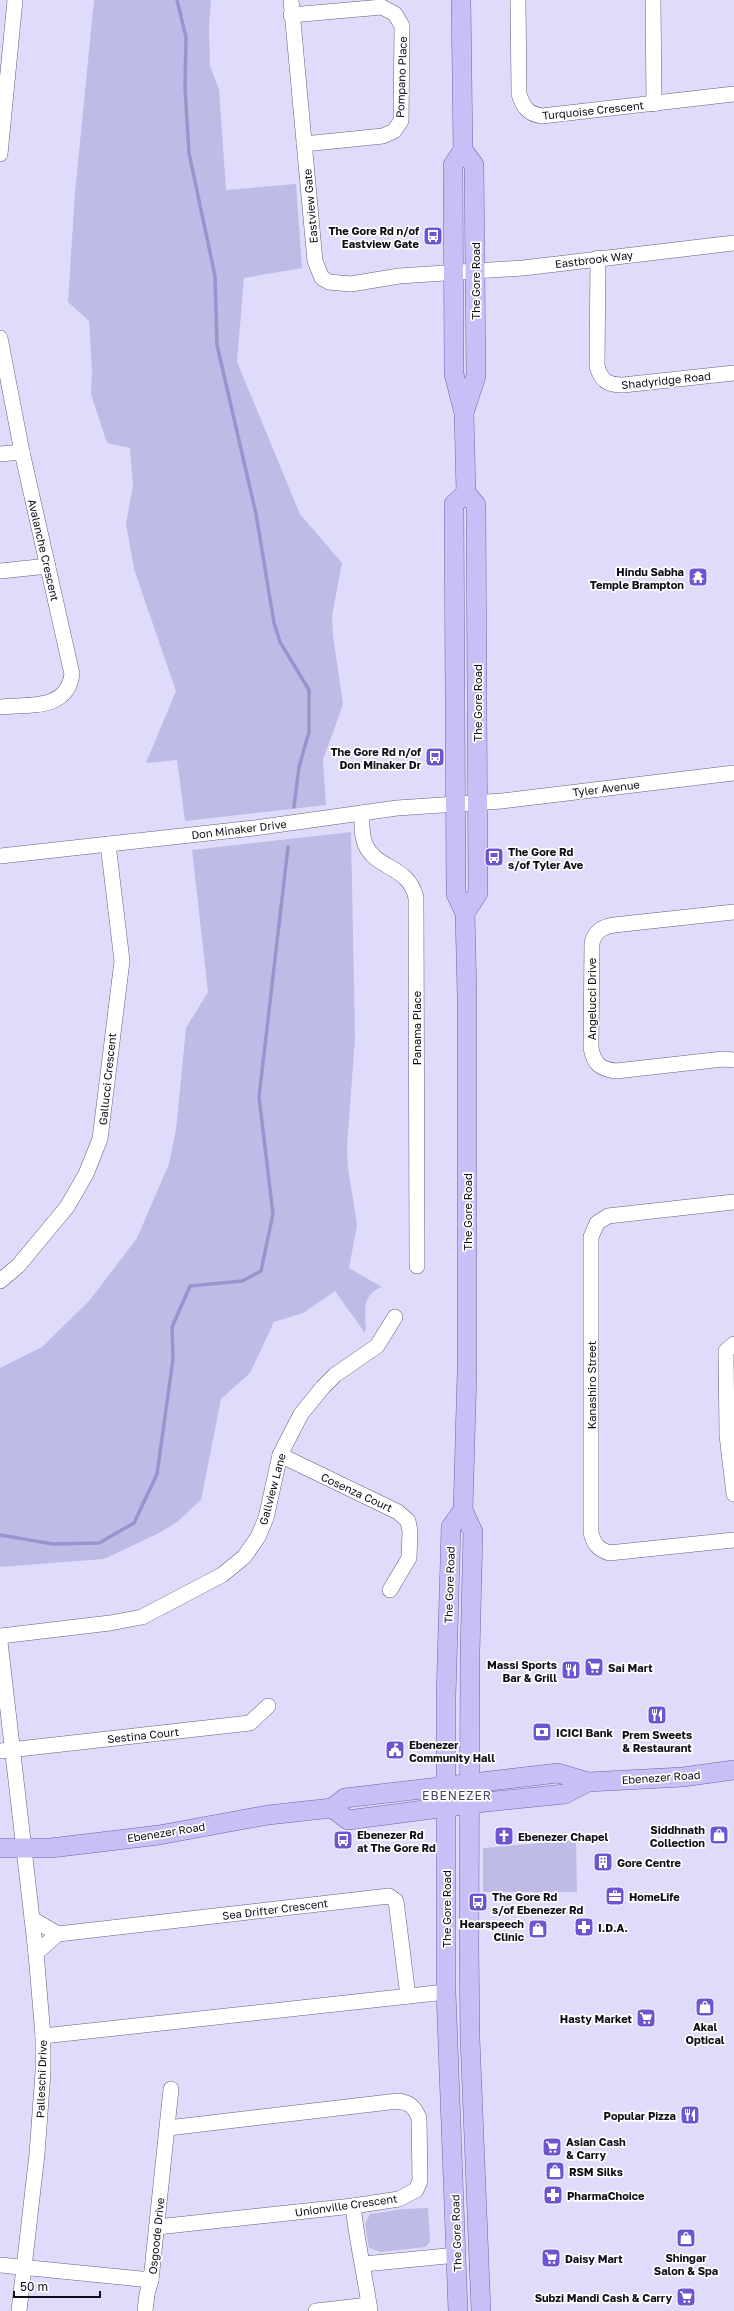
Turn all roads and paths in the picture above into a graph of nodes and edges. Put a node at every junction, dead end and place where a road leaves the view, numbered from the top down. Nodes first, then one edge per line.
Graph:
1 (15, 0) edge
2 (461, 0) edge
3 (518, 0) edge
4 (653, 0) edge
5 (291, 7) edge
6 (5, 58) edge
7 (734, 94) edge
8 (654, 104) junction
9 (304, 144) junction
10 (464, 150) junction
11 (0, 154) edge
12 (734, 243) edge
13 (598, 258) junction
14 (453, 272) junction
15 (475, 272) junction
16 (0, 338) edge
17 (734, 373) edge
18 (464, 413) junction
19 (22, 452) junction
20 (0, 454) edge
21 (466, 493) junction
22 (48, 566) junction
23 (0, 571) edge
24 (0, 707) edge
25 (734, 773) edge
26 (478, 802) junction
27 (456, 803) junction
28 (362, 813) junction
29 (108, 844) junction
30 (0, 856) edge
31 (734, 912) edge
32 (465, 913) junction
33 (734, 1060) edge
34 (734, 1202) edge
35 (417, 1266) dead end
36 (0, 1281) edge
37 (395, 1317) dead end
38 (734, 1344) edge
39 (280, 1456) junction
40 (734, 1494) edge
41 (463, 1510) junction
42 (734, 1540) edge
43 (390, 1590) dead end
44 (0, 1636) edge
45 (0, 1642) edge
46 (268, 1706) dead end
47 (6, 1751) edge
48 (734, 1770) edge
49 (588, 1782) junction
50 (469, 1783) junction
51 (446, 1786) junction
52 (469, 1804) junction
53 (446, 1807) junction
54 (332, 1808) junction
55 (0, 1848) edge
56 (24, 1848) junction
57 (32, 1919) junction
58 (58, 1934) junction
59 (36, 1952) junction
60 (446, 1992) junction
61 (408, 1996) junction
62 (43, 2036) junction
63 (171, 2089) dead end
64 (168, 2128) junction
65 (354, 2206) junction
66 (157, 2227) junction
67 (457, 2255) junction
68 (364, 2264) junction
69 (0, 2265) edge
70 (24, 2268) junction
71 (151, 2280) junction
72 (369, 2308) edge
73 (19, 2311) edge
74 (145, 2311) edge
75 (316, 2311) edge
76 (458, 2311) edge
77 (481, 2311) edge

1 - 6 street
2 - 10 main road, The Gore Road
3 - 8 street, Turquoise Crescent
4 - 8 street
5 - 9 street, Eastview Gate
5 - 9 street, Pompano Place
6 - 11 street
7 - 8 street, Turquoise Crescent
9 - 14 street, Eastview Gate
10 - 14 main road, The Gore Road
10 - 15 main road, The Gore Road
12 - 13 street, Eastbrook Way
13 - 15 street, Eastbrook Way
13 - 17 street, Shadyridge Road
14 - 15 street, Eastbrook Way
14 - 18 main road, The Gore Road
15 - 18 main road, The Gore Road
16 - 19 street, Avalanche Crescent
18 - 21 main road, The Gore Road
19 - 20 street
19 - 22 street, Avalanche Crescent
21 - 26 main road, The Gore Road
21 - 27 main road, The Gore Road
22 - 23 street
22 - 24 street, Avalanche Crescent
25 - 26 street, Tyler Avenue
26 - 27 street, Don Minaker Drive
26 - 32 main road, The Gore Road
27 - 28 street, Don Minaker Drive
27 - 32 main road, The Gore Road
28 - 29 street, Don Minaker Drive
28 - 35 street, Panama Place
29 - 30 street, Don Minaker Drive
29 - 36 street, Gallucci Crescent
31 - 33 street, Angelucci Drive
32 - 41 main road, The Gore Road
34 - 42 street, Kanashiro Street
37 - 39 street, Gallview Lane
38 - 40 street
39 - 43 street, Cosenza Court
39 - 44 street, Gallview Lane
41 - 50 main road, The Gore Road
41 - 51 main road, The Gore Road
45 - 47 street, Palleschi Drive
46 - 47 street, Sestina Court
47 - 56 street, Palleschi Drive
48 - 49 main road, Ebenezer Road
49 - 50 main road, Ebenezer Road
49 - 52 main road, Ebenezer Road
50 - 51 main road, Ebenezer Road
50 - 52 main road, The Gore Road
51 - 53 main road, The Gore Road
51 - 54 main road, Ebenezer Road
52 - 53 main road, Ebenezer Road
52 - 77 main road, The Gore Road
53 - 54 main road, Ebenezer Road
53 - 60 main road, The Gore Road
54 - 56 main road, Ebenezer Road
55 - 56 main road, Ebenezer Road
56 - 57 street, Palleschi Drive
57 - 58 street
57 - 59 street, Palleschi Drive
58 - 59 street
58 - 61 street, Sea Drifter Crescent
59 - 62 street, Palleschi Drive
60 - 61 street
60 - 67 main road, The Gore Road
61 - 62 street
62 - 70 street, Palleschi Drive
63 - 64 street, Osgoode Drive
64 - 65 street, Unionville Crescent
64 - 66 street, Osgoode Drive
65 - 66 street, Unionville Crescent
65 - 68 street
66 - 71 street, Osgoode Drive
67 - 68 street
67 - 76 main road, The Gore Road
68 - 72 street
69 - 70 street, Osgoode Drive
70 - 71 street, Osgoode Drive
70 - 73 street, Palleschi Drive
71 - 74 street
72 - 75 street

